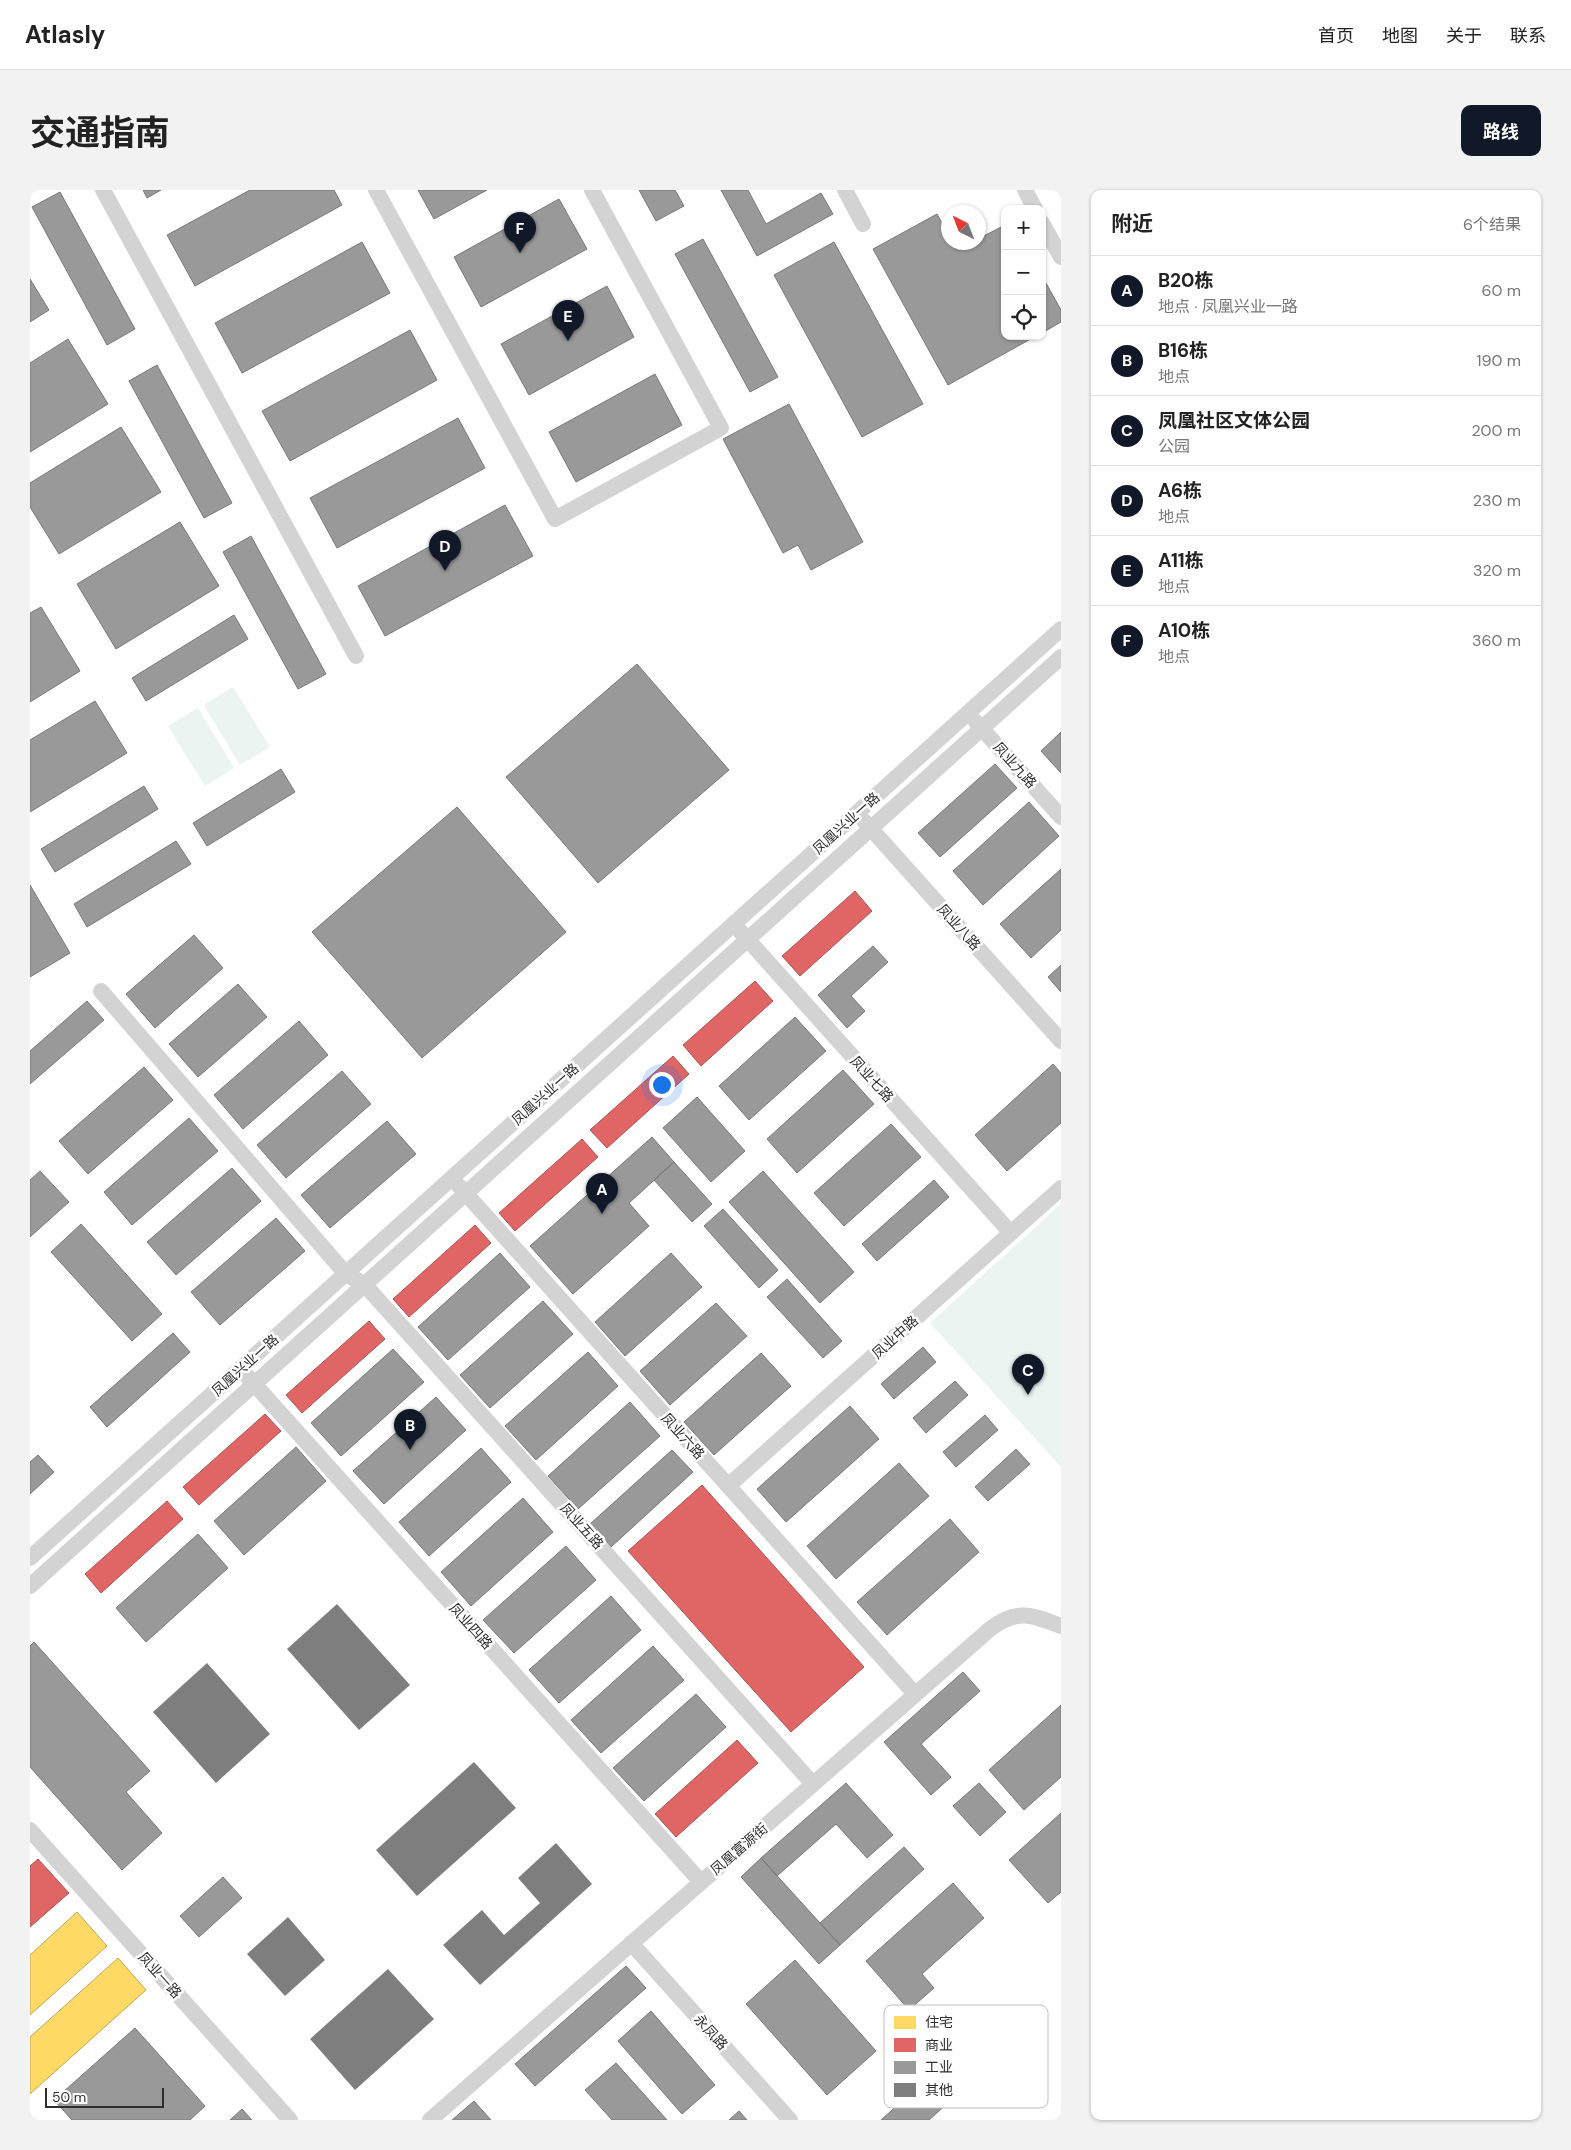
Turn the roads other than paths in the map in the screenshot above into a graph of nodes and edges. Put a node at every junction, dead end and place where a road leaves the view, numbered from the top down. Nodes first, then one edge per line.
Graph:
1 (103, 190) edge
2 (376, 190) edge
3 (592, 190) edge
4 (845, 190) edge
5 (1024, 190) edge
6 (1033, 205) edge
7 (863, 224) dead end
8 (1046, 230) edge
9 (1061, 258) edge
10 (1061, 630) edge
11 (356, 656) dead end
12 (1061, 657) edge
13 (968, 713) junction
14 (982, 728) junction
15 (857, 813) junction
16 (1061, 817) edge
17 (871, 829) junction
18 (734, 924) junction
19 (747, 940) junction
20 (101, 992) dead end
21 (1061, 1041) edge
22 (452, 1178) junction
23 (1061, 1188) edge
24 (465, 1194) junction
25 (1011, 1233) junction
26 (346, 1274) junction
27 (364, 1284) junction
28 (240, 1369) junction
29 (254, 1384) junction
30 (728, 1486) junction
31 (30, 1558) edge
32 (30, 1586) edge
33 (1061, 1626) edge
34 (915, 1694) junction
35 (813, 1784) junction
36 (30, 1830) edge
37 (701, 1882) junction
38 (631, 1943) junction
39 (290, 2120) edge
40 (430, 2120) edge
41 (790, 2120) edge

1 - 11 street
2 - 3 street
4 - 7 street
5 - 6 street
8 - 9 street
10 - 13 street, 凤凰兴业一路
12 - 14 street, 凤凰兴业一路
13 - 14 street, 凤业九路
13 - 15 street, 凤凰兴业一路
14 - 16 street, 凤业九路
14 - 17 street, 凤凰兴业一路
15 - 17 street, 凤业八路
15 - 18 street, 凤凰兴业一路
17 - 19 street, 凤凰兴业一路
17 - 21 street, 凤业八路
18 - 19 street, 凤业七路
18 - 22 street, 凤凰兴业一路
19 - 24 street, 凤凰兴业一路
19 - 25 street, 凤业七路
20 - 26 street, 凤业五路
22 - 24 street, 凤业六路
22 - 26 street, 凤凰兴业一路
23 - 25 street, 凤业中路
24 - 27 street, 凤凰兴业一路
24 - 30 street, 凤业六路
25 - 30 street, 凤业中路
26 - 27 street, 凤业五路
26 - 28 street, 凤凰兴业一路
27 - 29 street, 凤凰兴业一路
27 - 35 street, 凤业五路
28 - 29 street, 凤业四路
28 - 31 street, 凤凰兴业一路
29 - 32 street, 凤凰兴业一路
29 - 37 street, 凤业四路
30 - 34 street, 凤业六路
33 - 34 street, 凤凰富源街
34 - 35 street, 凤凰富源街
35 - 37 street, 凤凰富源街
36 - 39 street, 凤业一路
37 - 38 street, 凤凰富源街
38 - 40 street, 凤凰富源街
38 - 41 street, 永凤路

